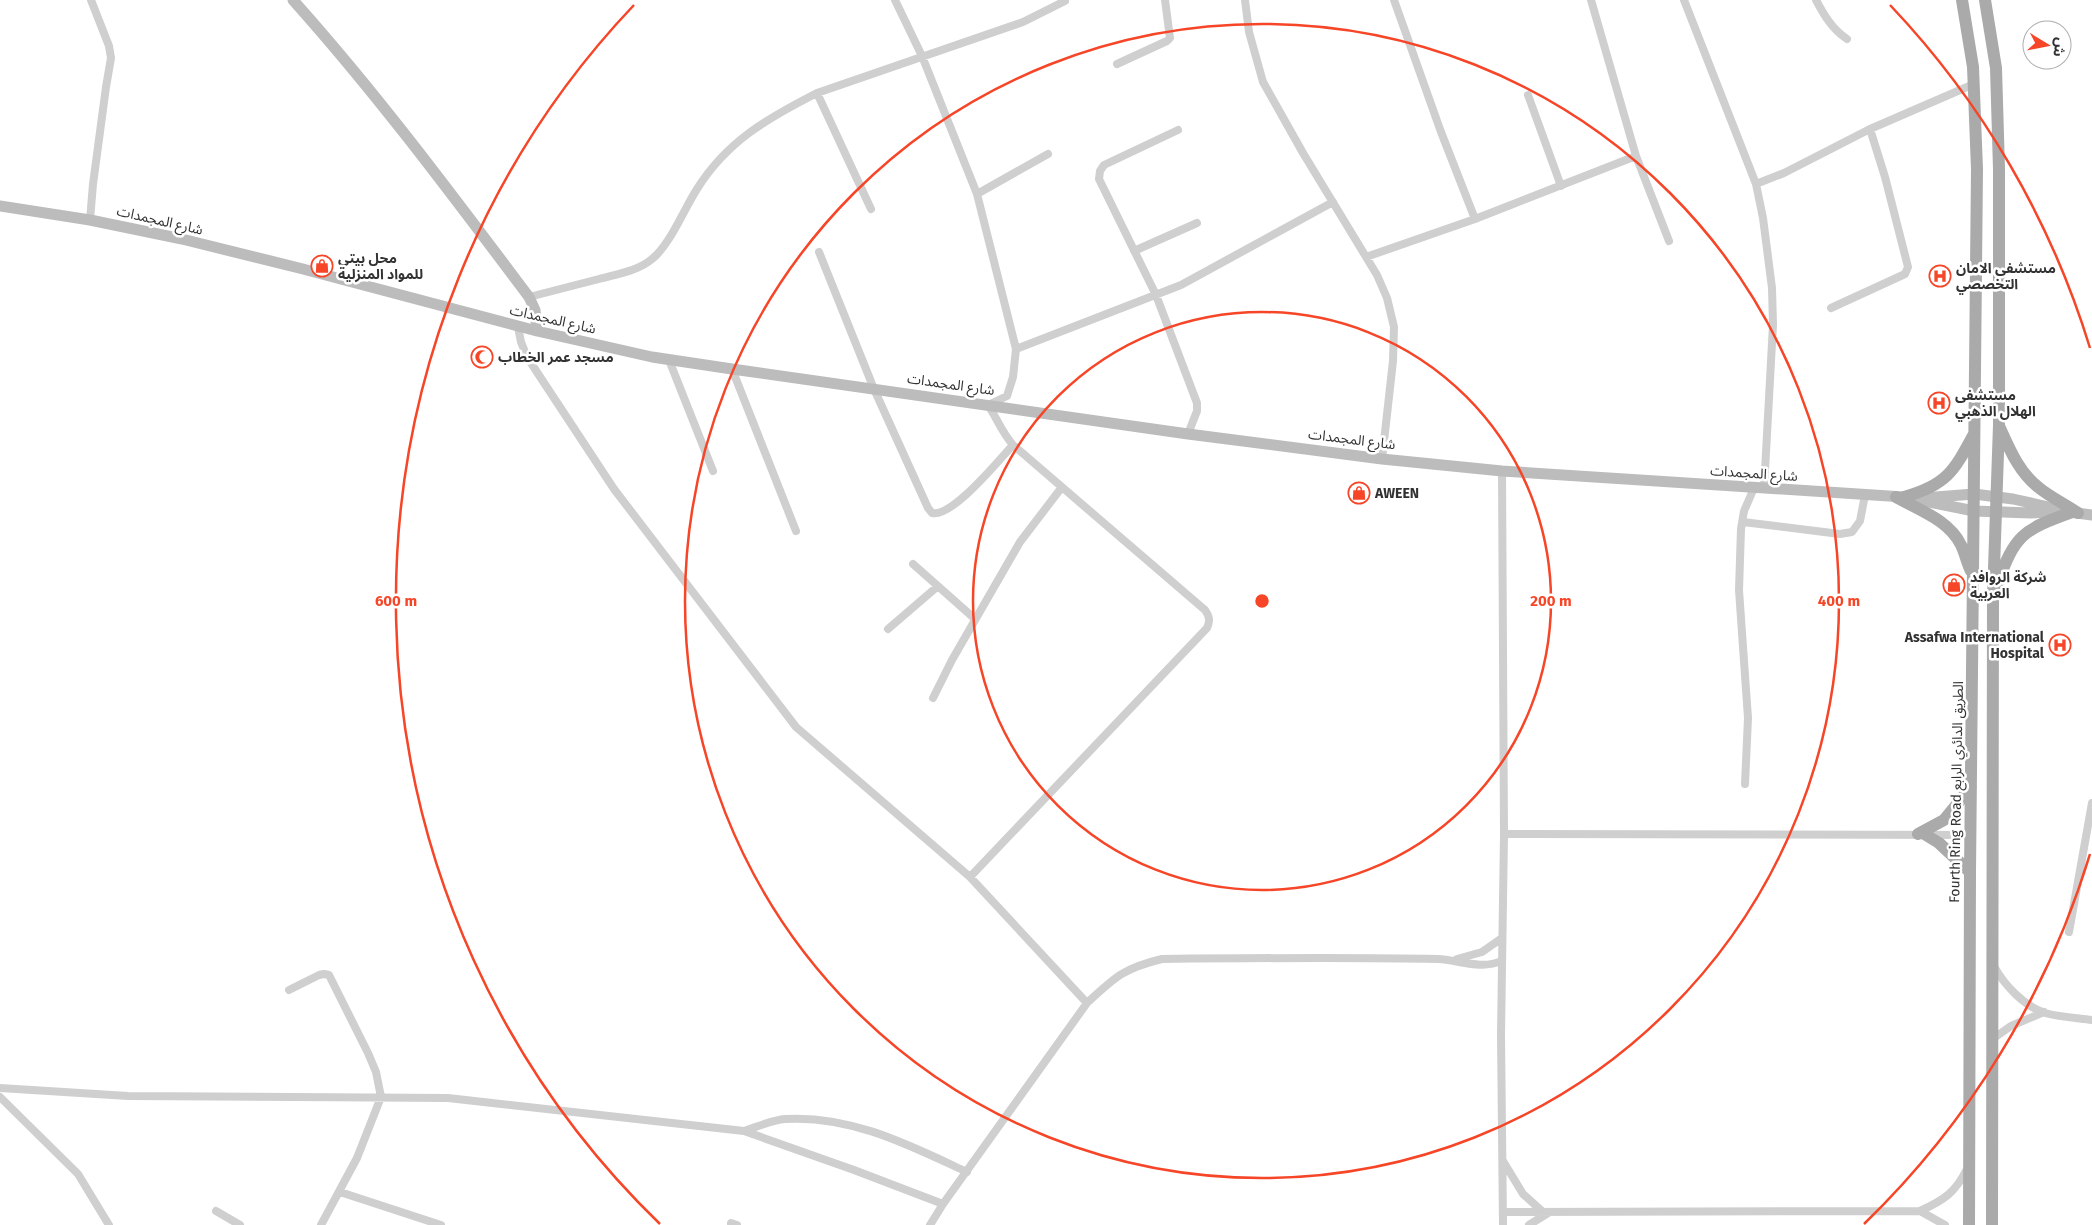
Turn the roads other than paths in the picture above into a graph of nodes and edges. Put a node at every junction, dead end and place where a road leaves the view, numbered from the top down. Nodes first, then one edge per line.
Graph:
1 (91, 0) edge
2 (293, 0) edge
3 (894, 0) edge
4 (1063, 0) edge
5 (1074, 0) edge
6 (1166, 0) edge
7 (1246, 0) edge
8 (1394, 0) edge
9 (1591, 0) edge
10 (1684, 0) edge
11 (1816, 0) edge
12 (1962, 0) edge
13 (1985, 0) edge
14 (1847, 38) dead end
15 (922, 56) junction
16 (1117, 64) dead end
17 (1974, 84) junction
18 (817, 93) junction
19 (1528, 95) dead end
20 (1870, 129) junction
21 (1178, 130) dead end
22 (1048, 154) dead end
23 (1636, 156) junction
24 (1756, 184) junction
25 (1561, 186) junction
26 (977, 194) junction
27 (1333, 202) junction
28 (0, 206) edge
29 (870, 208) dead end
30 (1475, 219) junction
31 (90, 220) junction
32 (1197, 222) dead end
33 (1669, 241) dead end
34 (1134, 251) junction
35 (820, 252) dead end
36 (1366, 257) junction
37 (1156, 294) junction
38 (529, 297) junction
39 (1831, 308) dead end
40 (518, 327) junction
41 (537, 331) junction
42 (1016, 349) junction
43 (669, 360) junction
44 (732, 369) junction
45 (874, 389) junction
46 (988, 404) junction
47 (1999, 425) junction
48 (1976, 432) junction
49 (1188, 434) junction
50 (1013, 445) junction
51 (1382, 459) junction
52 (714, 471) dead end
53 (1502, 471) junction
54 (1062, 486) junction
55 (1759, 489) junction
56 (1974, 494) junction
57 (1866, 496) junction
58 (1996, 497) junction
59 (1904, 498) junction
60 (1974, 511) junction
61 (1995, 512) junction
62 (2071, 512) junction
63 (2092, 515) edge
64 (1743, 522) junction
65 (796, 531) dead end
66 (913, 564) dead end
67 (1973, 577) junction
68 (938, 586) junction
69 (1993, 597) junction
70 (975, 620) junction
71 (888, 629) dead end
72 (933, 698) dead end
73 (1745, 784) dead end
74 (1971, 787) junction
75 (2092, 803) edge
76 (1504, 834) junction
77 (1922, 835) junction
78 (1970, 835) junction
79 (1970, 872) junction
80 (970, 877) junction
81 (2069, 932) dead end
82 (1502, 938) junction
83 (1455, 960) junction
84 (1501, 960) junction
85 (1992, 962) junction
86 (289, 990) dead end
87 (1087, 1003) junction
88 (2044, 1012) junction
89 (2092, 1020) edge
90 (1991, 1040) junction
91 (0, 1088) edge
92 (0, 1097) edge
93 (381, 1097) junction
94 (744, 1131) junction
95 (1503, 1160) junction
96 (1969, 1165) junction
97 (967, 1172) junction
98 (340, 1192) junction
99 (943, 1204) junction
100 (216, 1211) dead end
101 (1920, 1211) junction
102 (1502, 1212) junction
103 (1547, 1212) junction
104 (109, 1225) edge
105 (240, 1225) edge
106 (320, 1225) edge
107 (441, 1225) edge
108 (930, 1225) edge
109 (1503, 1225) edge
110 (1529, 1225) edge
111 (1945, 1225) edge
112 (1969, 1225) edge
113 (1992, 1225) edge

1 - 31 street
2 - 38 main road
3 - 15 street
4 - 5 street
4 - 15 street
6 - 16 street
7 - 27 street
8 - 30 street
9 - 23 street
10 - 24 street
11 - 14 street
12 - 17 main road, Fourth Ring Road الطريق الدائري الرابع
13 - 47 main road
15 - 18 street
15 - 26 street
17 - 20 street
17 - 48 main road, Fourth Ring Road الطريق الدائري الرابع
18 - 29 street
18 - 38 street
19 - 25 street
20 - 24 street
20 - 39 street
21 - 34 street
22 - 26 street
23 - 25 street
23 - 33 street
24 - 55 street
25 - 30 street
26 - 42 street
27 - 36 street
27 - 37 street
28 - 31 main road, شارع المجمدات
30 - 36 street
31 - 40 main road, شارع المجمدات
32 - 34 street
34 - 37 street
35 - 45 street
36 - 51 street
37 - 42 street
37 - 49 street
38 - 41 main road
40 - 41 main road, شارع المجمدات
40 - 80 street
41 - 43 main road, شارع المجمدات
42 - 46 street
43 - 44 main road, شارع المجمدات
43 - 52 street
44 - 45 main road, شارع المجمدات
44 - 65 street
45 - 46 main road, شارع المجمدات
45 - 50 street
46 - 49 main road, شارع المجمدات
46 - 50 street
47 - 58 main road
47 - 62 main road
48 - 56 main road, Fourth Ring Road الطريق الدائري الرابع
48 - 59 main road
49 - 51 main road, شارع المجمدات
50 - 54 street
51 - 53 main road, شارع المجمدات
53 - 55 main road, شارع المجمدات
53 - 76 street
54 - 70 street
54 - 80 street
55 - 57 main road, شارع المجمدات
55 - 64 street
56 - 58 main road, شارع المجمدات
56 - 59 main road, شارع المجمدات
56 - 60 main road, Fourth Ring Road الطريق الدائري الرابع
57 - 59 main road, شارع المجمدات
57 - 64 street
58 - 61 main road
58 - 62 main road, شارع المجمدات
59 - 60 main road, شارع المجمدات
59 - 67 main road
60 - 61 main road, شارع المجمدات
60 - 67 main road, Fourth Ring Road الطريق الدائري الرابع
61 - 62 main road, شارع المجمدات
61 - 69 main road
62 - 63 main road
62 - 69 main road
64 - 73 street
66 - 68 street
67 - 74 main road, Fourth Ring Road الطريق الدائري الرابع
68 - 70 street
68 - 71 street
69 - 85 main road
70 - 72 street
74 - 77 main road
74 - 78 main road, Fourth Ring Road الطريق الدائري الرابع
75 - 81 street
76 - 77 street
76 - 82 street
77 - 78 street
77 - 79 main road
78 - 79 main road, Fourth Ring Road الطريق الدائري الرابع
79 - 96 main road, Fourth Ring Road الطريق الدائري الرابع
80 - 87 street
82 - 83 street
82 - 84 street
83 - 84 street
83 - 87 street
84 - 95 street
85 - 88 street
85 - 90 main road
86 - 93 street
87 - 97 street
88 - 89 street
88 - 90 street
90 - 113 main road
91 - 93 street
92 - 104 street
93 - 94 street
93 - 98 street
94 - 97 street
94 - 99 street
95 - 102 street
95 - 103 street
96 - 101 street
96 - 112 main road, Fourth Ring Road الطريق الدائري الرابع
97 - 99 street
98 - 106 street
98 - 107 street
99 - 108 street
100 - 105 street
101 - 103 street
101 - 111 street
102 - 103 street
102 - 109 street
103 - 110 street

